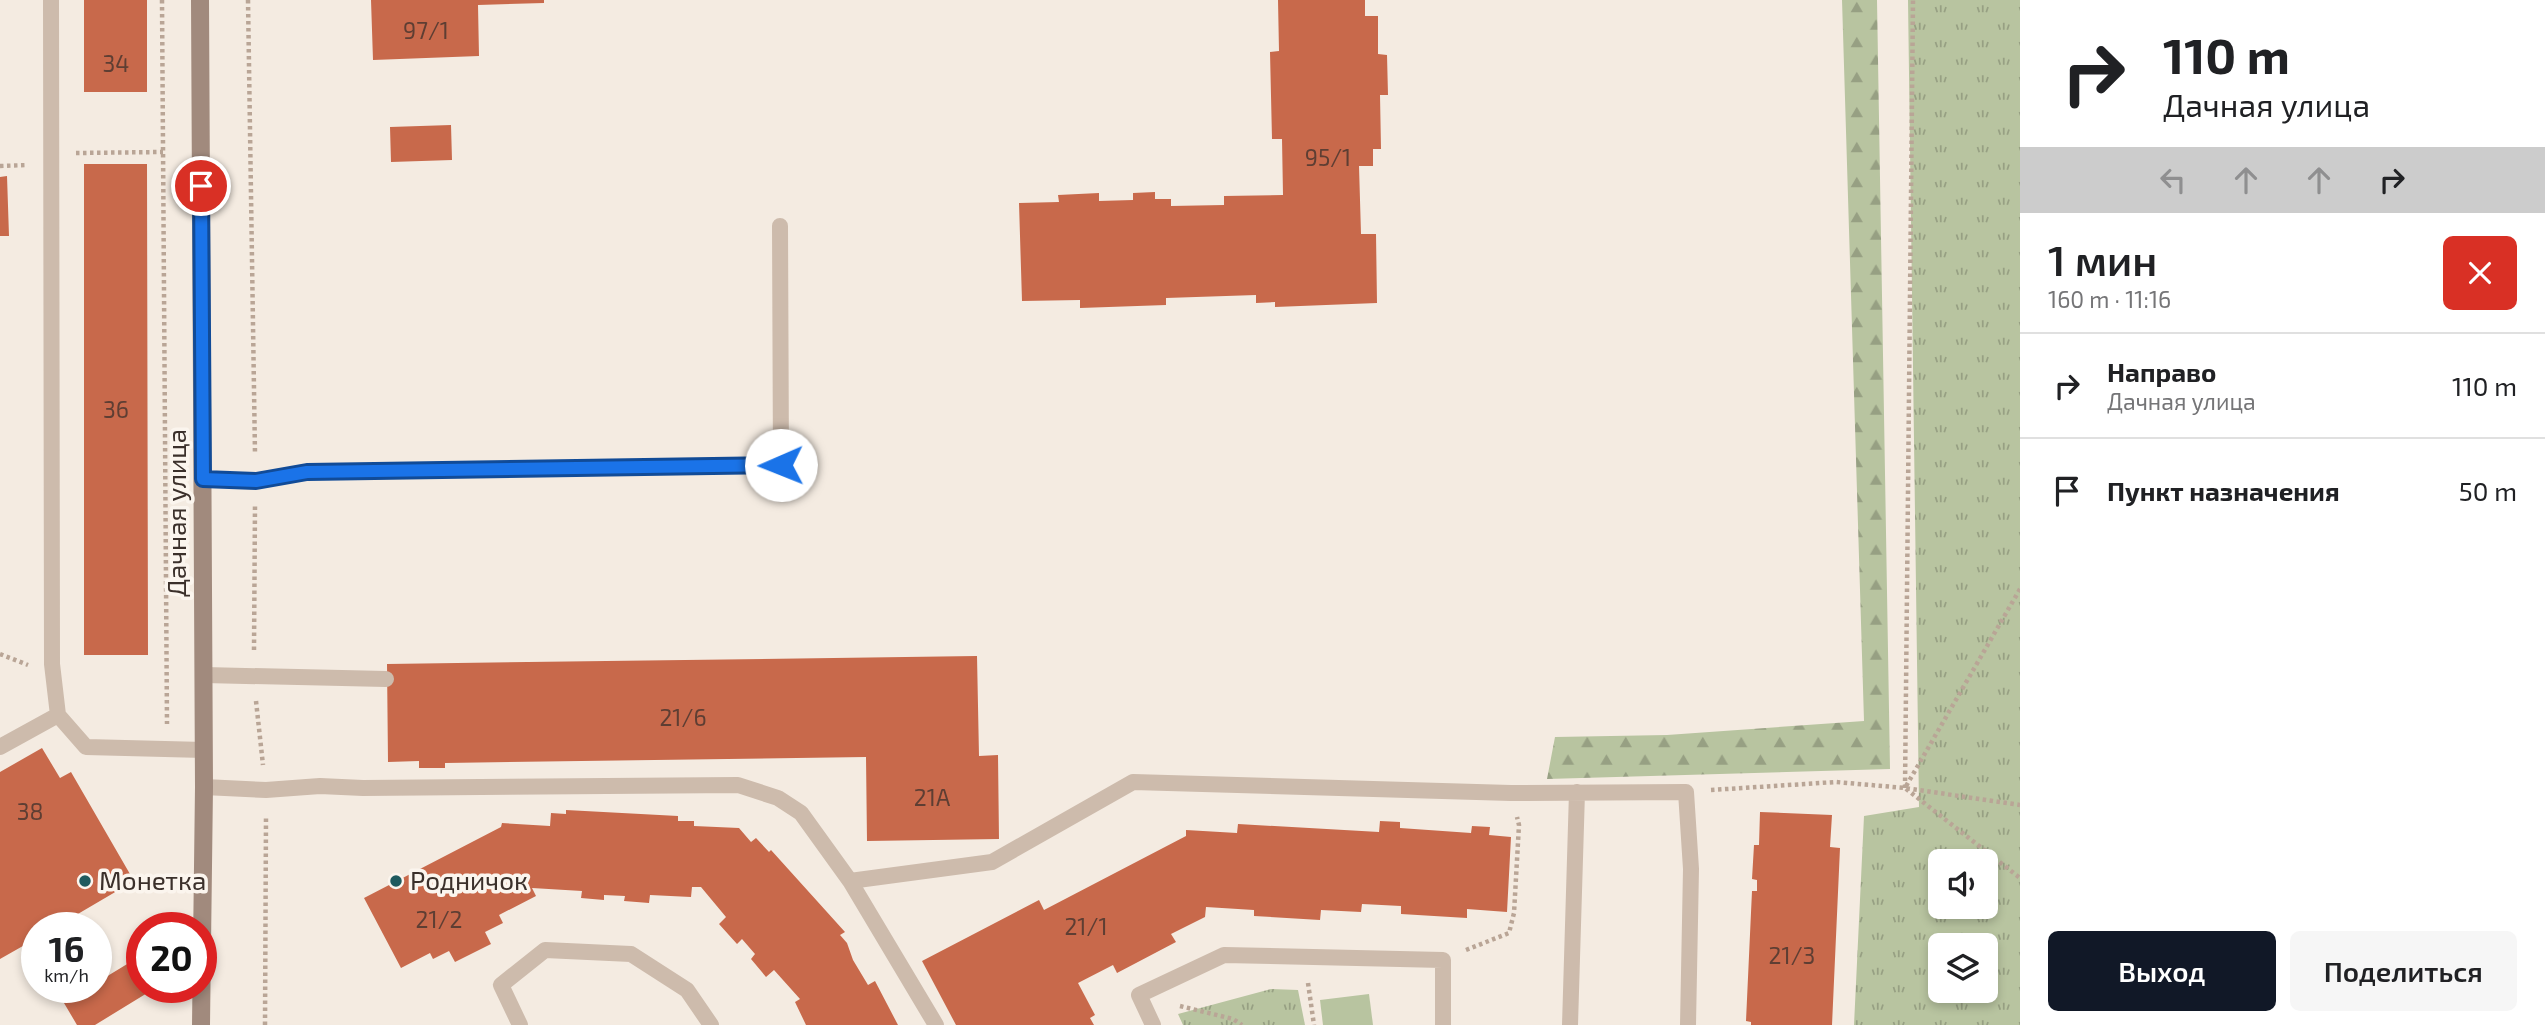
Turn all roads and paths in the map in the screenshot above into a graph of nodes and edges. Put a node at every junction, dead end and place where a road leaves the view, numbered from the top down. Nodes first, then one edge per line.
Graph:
1 (51, 0) edge
2 (162, 0) edge
3 (200, 0) edge
4 (248, 0) edge
5 (1913, 0) edge
6 (163, 152) junction
7 (49, 153) junction
8 (780, 226) dead end
9 (203, 479) junction
10 (256, 481) junction
11 (2020, 589) edge
12 (204, 675) junction
13 (254, 676) junction
14 (386, 679) dead end
15 (58, 715) junction
16 (0, 747) edge
17 (167, 748) junction
18 (204, 750) junction
19 (204, 787) junction
20 (1905, 788) junction
21 (266, 790) junction
22 (1577, 792) junction
23 (1686, 792) junction
24 (1511, 793) junction
25 (2020, 805) edge
26 (2020, 878) edge
27 (850, 881) junction
28 (1305, 958) junction
29 (1443, 960) junction
30 (1139, 995) junction
31 (201, 1025) edge
32 (265, 1025) edge
33 (520, 1025) edge
34 (711, 1025) edge
35 (936, 1025) edge
36 (1153, 1025) edge
37 (1242, 1025) edge
38 (1314, 1025) edge
39 (1443, 1025) edge
40 (1570, 1025) edge
41 (1688, 1025) edge

1 - 7 lane
2 - 6 path
3 - 9 street, Дачная улица
4 - 10 path
5 - 20 path
6 - 7 path
6 - 17 path
7 - 15 lane
8 - 10 lane
9 - 10 lane
9 - 12 street, Дачная улица
10 - 13 path
11 - 20 path
12 - 13 lane
12 - 18 street, Дачная улица
13 - 14 lane
13 - 21 path
15 - 16 lane
15 - 17 lane
17 - 18 lane
18 - 19 street, Дачная улица
19 - 21 lane
19 - 31 street, Дачная улица
20 - 23 path
20 - 25 path
20 - 26 path
21 - 27 lane
21 - 32 path
22 - 23 lane
22 - 24 lane
22 - 40 lane
23 - 41 lane
24 - 27 lane
24 - 29 path
27 - 35 lane
28 - 29 lane
28 - 30 lane
28 - 38 path
29 - 39 lane
30 - 36 lane
30 - 37 path
33 - 34 lane

